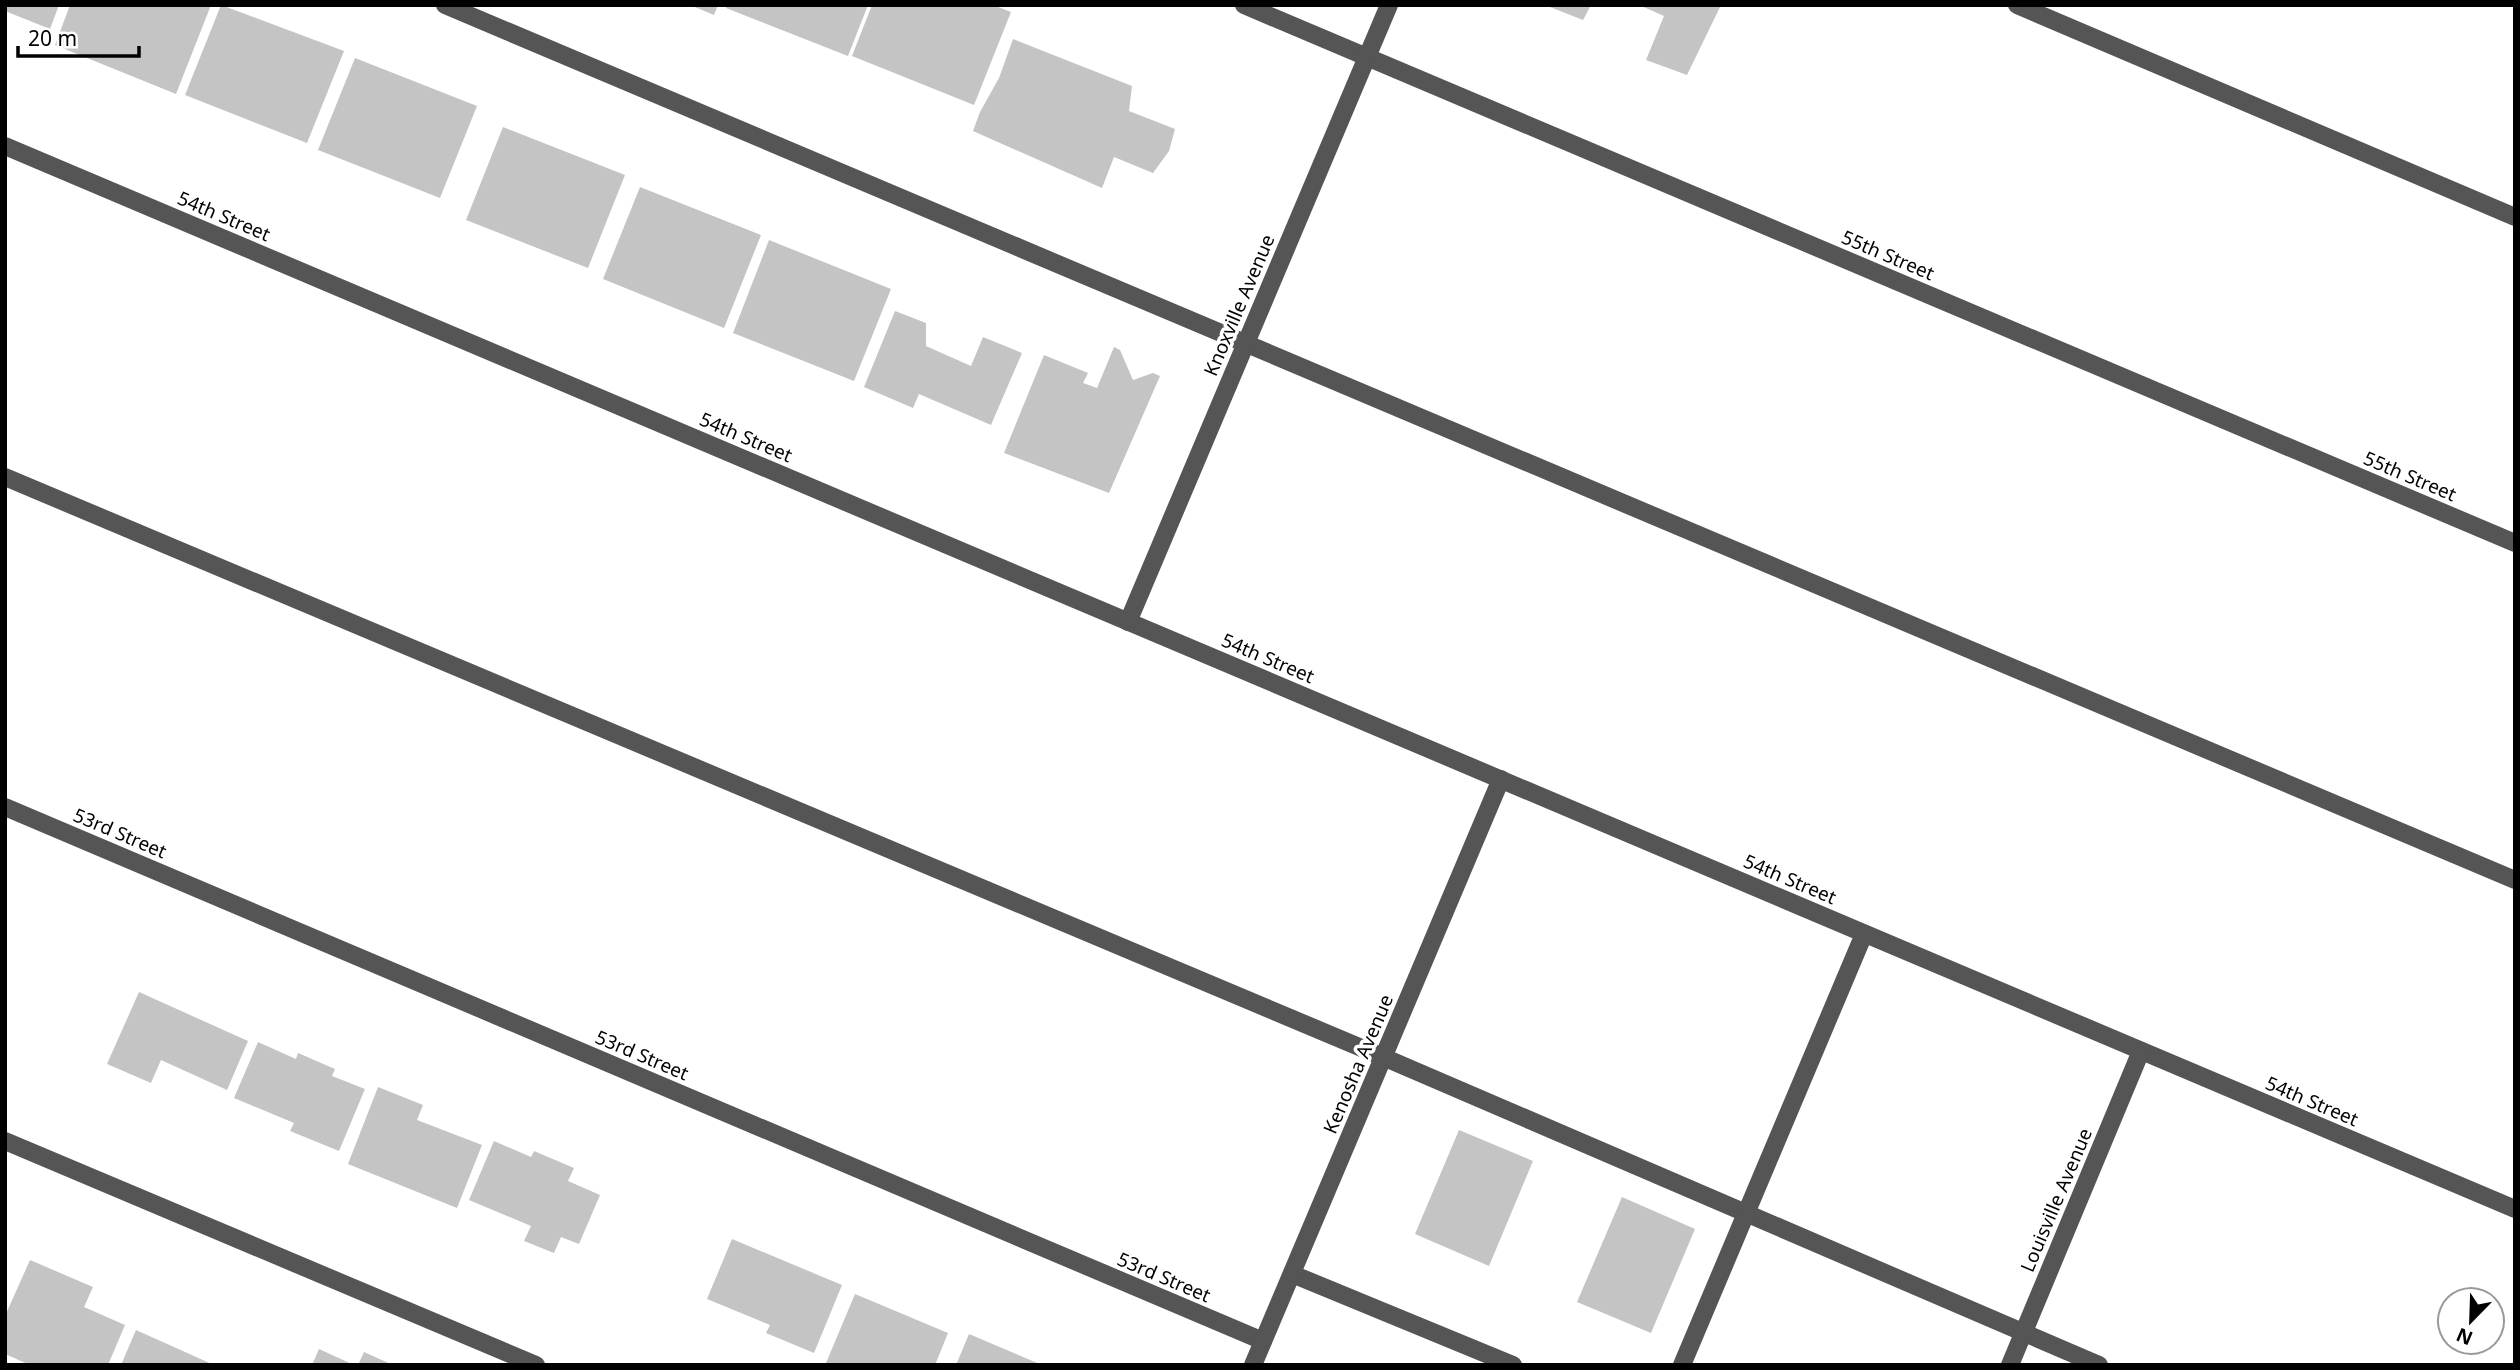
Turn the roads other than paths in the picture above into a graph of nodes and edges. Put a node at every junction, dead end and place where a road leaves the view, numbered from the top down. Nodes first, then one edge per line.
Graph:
1 (445, 5) edge
2 (1244, 5) edge
3 (1389, 5) edge
4 (2017, 5) edge
5 (1367, 57) junction
6 (5, 146) edge
7 (2515, 217) edge
8 (1246, 344) junction
9 (5, 477) edge
10 (2515, 543) edge
11 (1128, 622) junction
12 (1500, 779) junction
13 (5, 807) edge
14 (2515, 880) edge
15 (1864, 934) junction
16 (2141, 1051) junction
17 (1383, 1057) junction
18 (5, 1141) edge
19 (2515, 1209) edge
20 (1747, 1213) junction
21 (1292, 1274) junction
22 (2024, 1333) junction
23 (1263, 1341) junction
24 (536, 1365) edge
25 (1253, 1365) edge
26 (1513, 1365) edge
27 (1682, 1365) edge
28 (2010, 1365) edge
29 (2099, 1365) edge

1 - 8 street
2 - 5 street, 55th Street
3 - 5 street, Knoxville Avenue
4 - 7 street
5 - 8 street, Knoxville Avenue
5 - 10 street, 55th Street
6 - 11 street, 54th Street
8 - 11 street, Knoxville Avenue
8 - 14 street
9 - 17 street
11 - 12 street, 54th Street
12 - 15 street, 54th Street
12 - 17 street, Kenosha Avenue
13 - 23 street, 53rd Street
15 - 16 street, 54th Street
15 - 20 street
16 - 19 street, 54th Street
16 - 22 street, Louisville Avenue
17 - 20 street
17 - 21 street, Kenosha Avenue
18 - 24 street
20 - 22 street
20 - 27 street
21 - 23 street, Kenosha Avenue
21 - 26 street
22 - 28 street, Louisville Avenue
22 - 29 street
23 - 25 street, Kenosha Avenue

